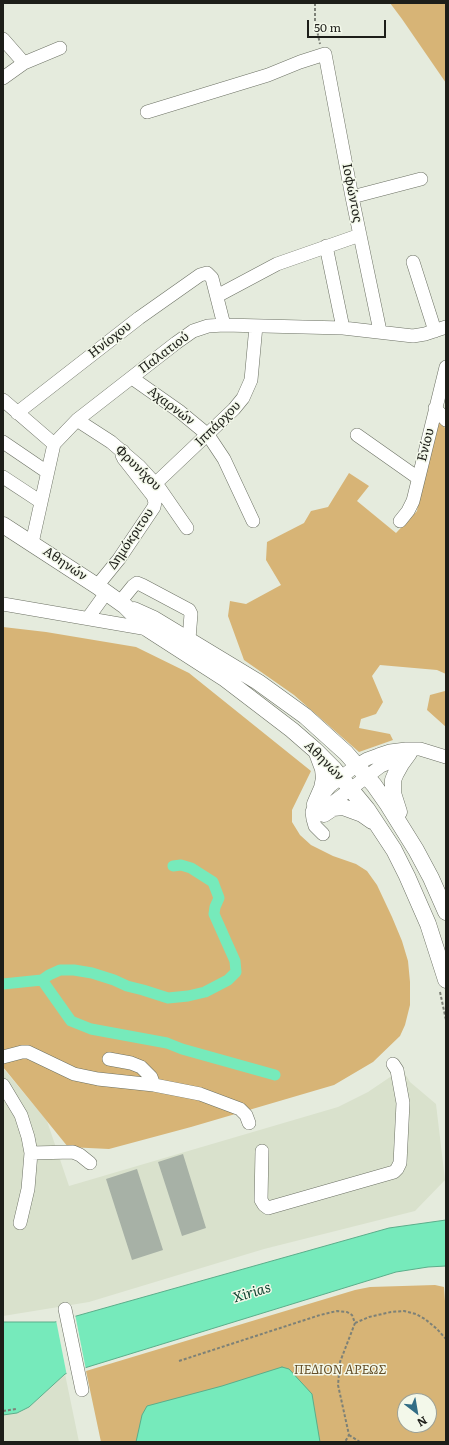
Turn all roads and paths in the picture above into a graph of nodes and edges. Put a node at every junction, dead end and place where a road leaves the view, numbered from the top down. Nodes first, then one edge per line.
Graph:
1 (315, 3) edge
2 (3, 39) edge
3 (60, 48) dead end
4 (325, 54) junction
5 (24, 63) junction
6 (3, 78) edge
7 (148, 112) dead end
8 (421, 179) dead end
9 (352, 197) junction
10 (360, 235) junction
11 (326, 246) junction
12 (413, 262) dead end
13 (217, 296) junction
14 (224, 325) junction
15 (256, 326) junction
16 (343, 328) junction
17 (440, 329) edge
18 (380, 331) junction
19 (446, 366) edge
20 (132, 378) junction
21 (3, 400) edge
22 (436, 408) junction
23 (17, 413) junction
24 (77, 420) junction
25 (446, 420) edge
26 (208, 435) junction
27 (357, 435) dead end
28 (3, 442) edge
29 (54, 444) junction
30 (123, 451) junction
31 (47, 472) junction
32 (3, 477) edge
33 (418, 478) junction
34 (156, 483) junction
35 (41, 502) junction
36 (253, 521) dead end
37 (400, 521) dead end
38 (3, 525) edge
39 (187, 528) dead end
40 (32, 543) junction
41 (102, 590) junction
42 (3, 604) edge
43 (122, 604) junction
44 (88, 618) junction
45 (151, 624) junction
46 (189, 639) junction
47 (315, 750) junction
48 (415, 751) junction
49 (445, 755) edge
50 (362, 771) junction
51 (346, 783) junction
52 (319, 809) junction
53 (403, 829) junction
54 (384, 832) junction
55 (446, 912) edge
56 (446, 980) edge
57 (3, 1057) edge
58 (109, 1059) dead end
59 (393, 1064) dead end
60 (3, 1085) edge
61 (154, 1085) junction
62 (249, 1123) dead end
63 (262, 1151) dead end
64 (31, 1153) junction
65 (90, 1163) dead end
66 (20, 1223) dead end
67 (65, 1309) dead end
68 (355, 1322) junction
69 (446, 1339) edge
70 (179, 1361) dead end
71 (82, 1390) dead end
72 (16, 1409) dead end
73 (3, 1411) edge
74 (349, 1435) junction
75 (345, 1442) edge
76 (360, 1442) edge

1 - 4 path
2 - 5 street
3 - 5 street
4 - 7 street
4 - 9 street, Ιοφώντος
5 - 6 street
8 - 9 street
9 - 10 street, Ιοφώντος
10 - 11 street
10 - 18 street, Ιοφώντος
11 - 13 street
11 - 16 street
12 - 17 street
13 - 14 street
13 - 23 street, Ηνίοχου
14 - 15 street, Παλατιού
14 - 20 street, Παλατιού
15 - 16 street, Παλατιού
15 - 26 street, Ιππάρχου
16 - 18 street, Παλατιού
17 - 18 street, Παλατιού
19 - 22 street, Ενίου
20 - 24 street, Παλατιού
20 - 26 street, Αχαρνών
21 - 23 street
22 - 25 street
22 - 33 street, Ενίου
23 - 29 street
24 - 29 street, Παλατιού
24 - 30 street, Φρυνίχου
26 - 34 street, Ιππάρχου
26 - 36 street, Αχαρνών
27 - 33 street
28 - 31 street
29 - 31 street, Παλατιού
30 - 34 street, Φρυνίχου
30 - 41 street, Δημόκριτου
31 - 35 street, Παλατιού
32 - 35 street
33 - 37 street, Ενίου
34 - 39 street, Φρυνίχου
35 - 40 street, Παλατιού
38 - 40 main road, Αθηνών
40 - 41 main road, Αθηνών
41 - 43 main road, Αθηνών
41 - 44 street
42 - 44 street
43 - 45 main road, Αθηνών
43 - 46 street
44 - 45 street
45 - 46 main road, Αθηνών
45 - 47 main road, Αθηνών
46 - 50 main road, Αθηνών
47 - 51 main road, Αθηνών
47 - 52 main road
48 - 49 street
48 - 50 street
48 - 53 main road
50 - 51 street
50 - 53 main road, Αθηνών
51 - 52 street
51 - 54 main road, Αθηνών
52 - 54 main road
53 - 55 main road, Αθηνών
54 - 56 main road, Αθηνών
57 - 61 street
58 - 61 street
59 - 63 street
60 - 64 street
61 - 62 street
64 - 65 street
64 - 66 street
67 - 71 street
68 - 69 path
68 - 70 path
68 - 74 path
72 - 73 path
74 - 75 path
74 - 76 path

